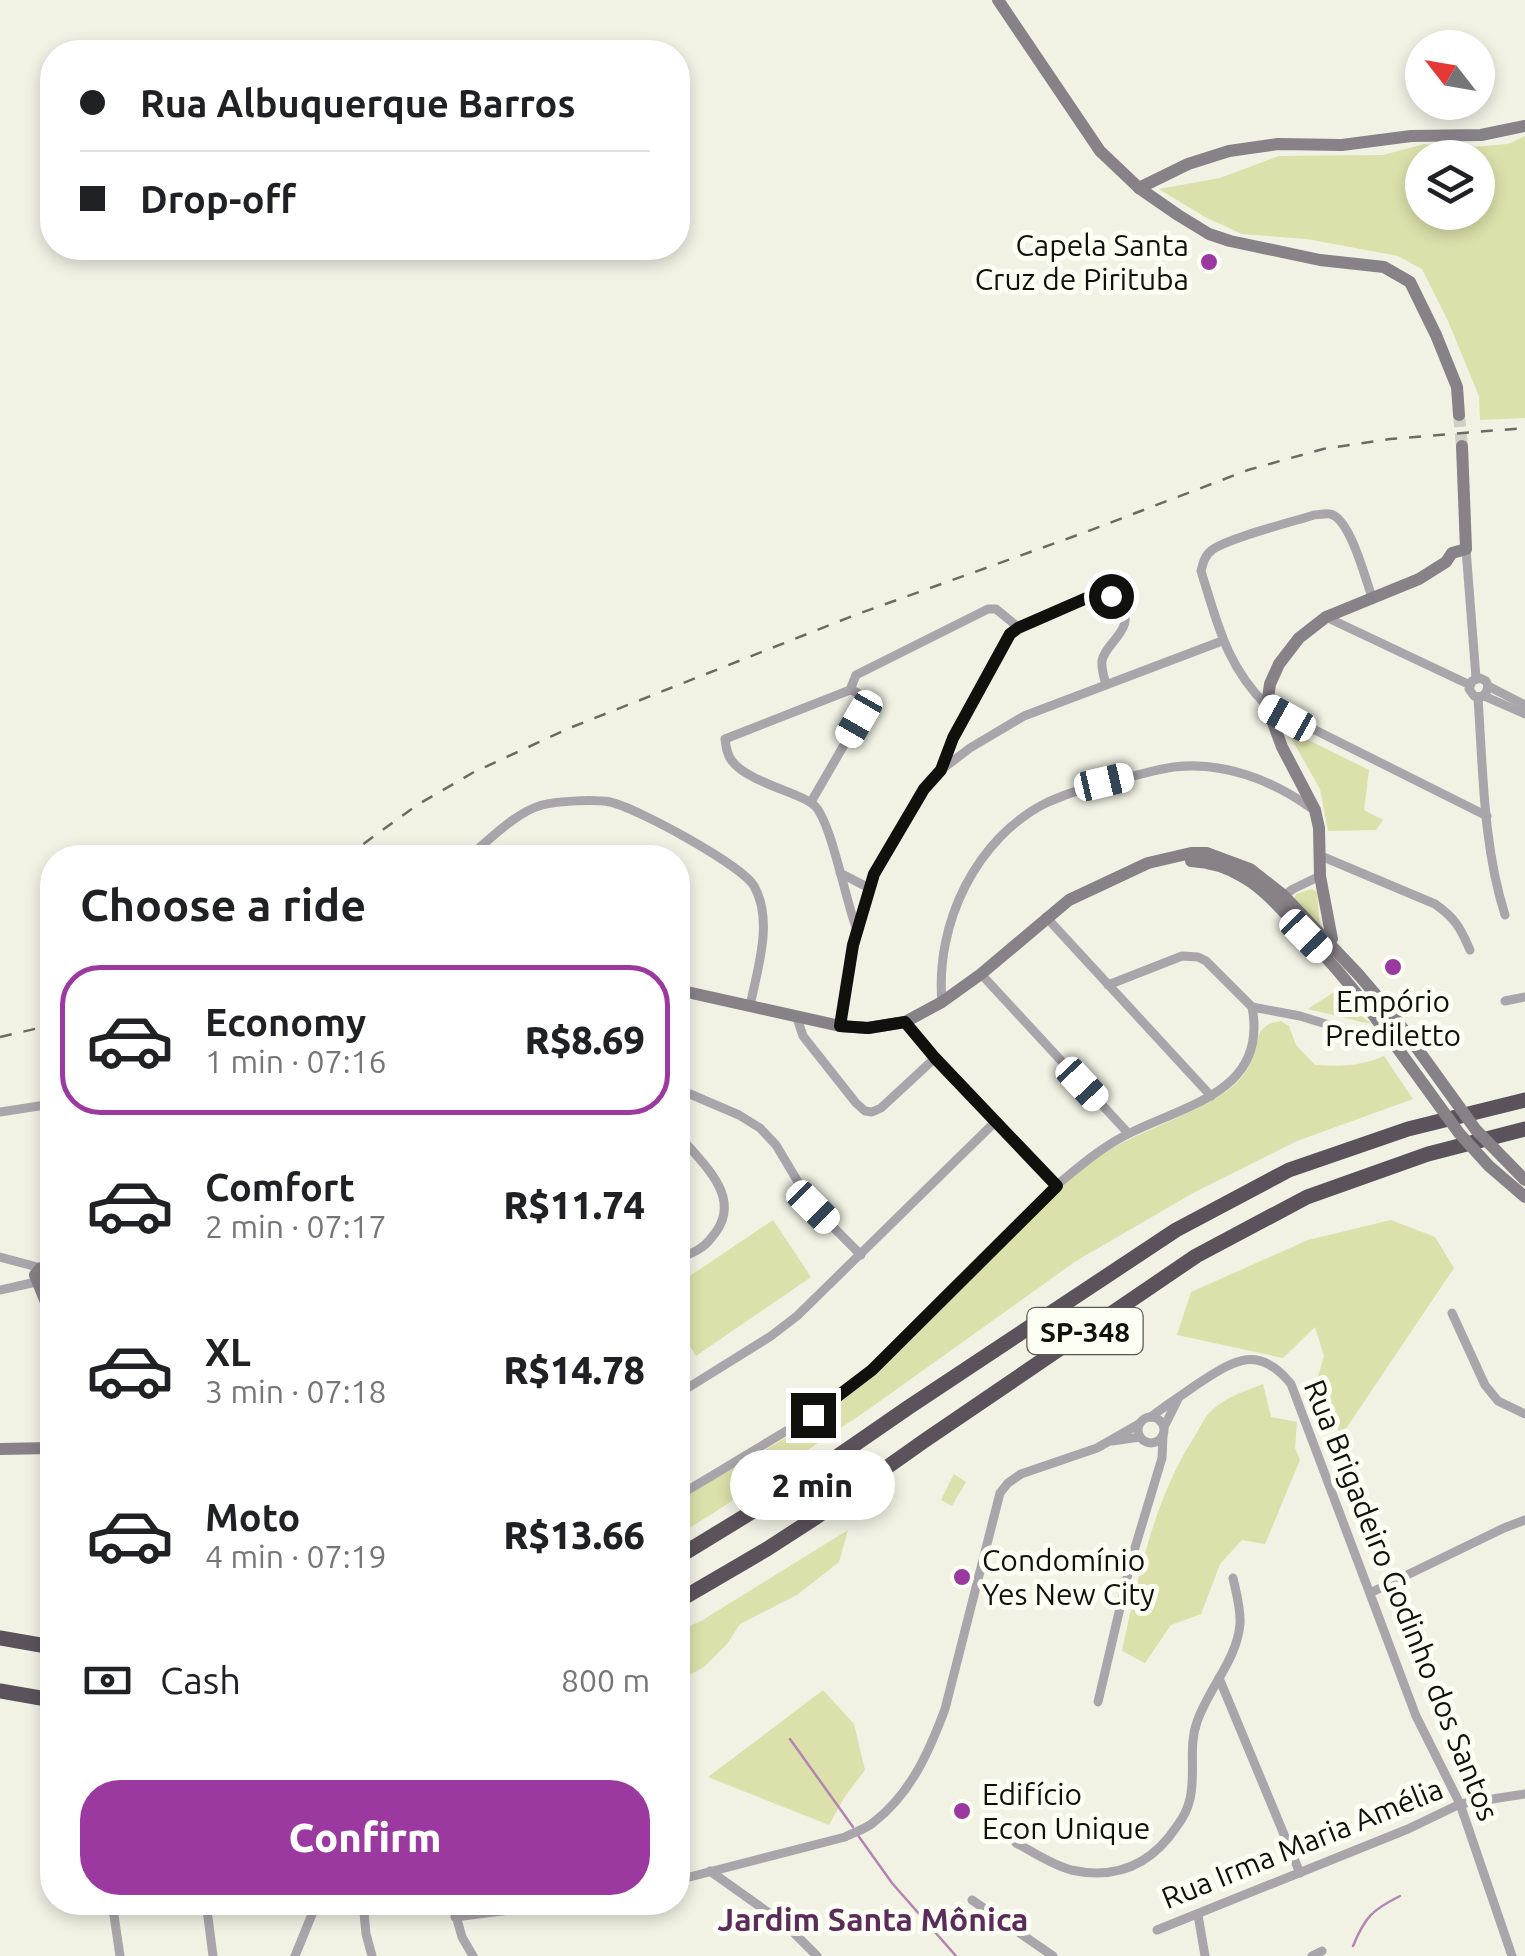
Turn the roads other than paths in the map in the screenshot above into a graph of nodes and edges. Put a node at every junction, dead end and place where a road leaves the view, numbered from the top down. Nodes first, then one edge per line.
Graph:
1 (998, 0) edge
2 (1525, 126) edge
3 (1139, 188) junction
4 (1459, 415) tunnel mouth
5 (1462, 446) tunnel mouth
6 (1466, 549) junction
7 (1372, 597) junction
8 (1326, 617) junction
9 (1018, 628) junction
10 (1222, 641) junction
11 (1473, 681) junction
12 (1106, 685) junction
13 (850, 690) junction
14 (1483, 693) junction
15 (1525, 705) edge
16 (1267, 706) junction
17 (1525, 714) edge
18 (941, 770) junction
19 (811, 802) junction
20 (1315, 810) junction
21 (1487, 816) junction
22 (484, 845) edge
23 (1321, 856) junction
24 (840, 874) junction
25 (1320, 876) junction
26 (869, 888) junction
27 (1279, 899) junction
28 (1505, 915) dead end
29 (1046, 917) junction
30 (1330, 926) junction
31 (857, 930) junction
32 (1326, 948) junction
33 (1470, 950) dead end
34 (1340, 955) junction
35 (980, 974) junction
36 (1108, 985) junction
37 (690, 993) edge
38 (1525, 997) edge
39 (1505, 1001) dead end
40 (942, 1002) junction
41 (750, 1006) junction
42 (1252, 1007) junction
43 (797, 1018) junction
44 (905, 1022) junction
45 (840, 1026) junction
46 (1368, 1036) dead end
47 (935, 1058) junction
48 (690, 1094) dead end
49 (1212, 1096) junction
50 (1525, 1100) edge
51 (40, 1106) edge
52 (0, 1112) edge
53 (995, 1122) junction
54 (1525, 1130) edge
55 (1128, 1133) junction
56 (690, 1149) edge
57 (1525, 1180) edge
58 (1057, 1186) junction
59 (1525, 1197) edge
60 (690, 1254) edge
61 (860, 1254) junction
62 (0, 1257) edge
63 (40, 1271) edge
64 (40, 1273) edge
65 (0, 1290) edge
66 (1452, 1313) dead end
67 (690, 1386) edge
68 (1178, 1397) junction
69 (1525, 1414) edge
70 (1151, 1416) junction
71 (1139, 1424) junction
72 (1163, 1431) junction
73 (1144, 1440) junction
74 (1112, 1441) junction
75 (40, 1448) edge
76 (0, 1449) edge
77 (1160, 1464) junction
78 (690, 1489) edge
79 (1525, 1520) edge
80 (690, 1550) edge
81 (1233, 1578) dead end
82 (1370, 1592) junction
83 (690, 1594) edge
84 (0, 1638) edge
85 (40, 1645) edge
86 (1219, 1678) junction
87 (0, 1691) edge
88 (40, 1698) edge
89 (1098, 1702) dead end
90 (1525, 1794) edge
91 (1460, 1804) junction
92 (1016, 1843) dead end
93 (710, 1871) junction
94 (1300, 1873) junction
95 (690, 1877) edge
96 (972, 1900) dead end
97 (114, 1915) edge
98 (208, 1915) edge
99 (312, 1915) edge
100 (364, 1915) edge
101 (470, 1915) edge
102 (1198, 1915) junction
103 (454, 1917) joint
104 (1156, 1930) dead end
105 (120, 1956) edge
106 (213, 1956) edge
107 (294, 1956) edge
108 (372, 1956) edge
109 (473, 1956) edge
110 (816, 1956) edge
111 (1053, 1956) edge
112 (1205, 1956) edge
113 (1512, 1956) edge

1 - 3 street
2 - 3 street
3 - 4 street
5 - 6 street
6 - 7 street
6 - 11 street
7 - 8 street
7 - 10 street
8 - 11 street
8 - 16 street
9 - 12 street
9 - 13 street
9 - 18 street
10 - 12 street
10 - 16 street
11 - 14 street
11 - 14 street
12 - 18 street
13 - 19 street
13 - 19 street
14 - 15 street
14 - 17 street
14 - 21 street
16 - 20 street
16 - 21 street
18 - 26 street
19 - 24 street
20 - 23 street
20 - 40 street
21 - 28 street
22 - 41 street
23 - 25 street
23 - 33 street
24 - 26 street
24 - 31 street
25 - 27 street
25 - 30 street
26 - 31 street
27 - 29 street
27 - 32 street
29 - 35 street
29 - 36 street
30 - 32 street
30 - 34 street
31 - 45 street
32 - 34 street
32 - 59 street, bridge
34 - 57 street, bridge
35 - 40 street
35 - 55 street
36 - 42 street
36 - 49 street
37 - 41 street
38 - 39 street
40 - 44 street
41 - 43 street
42 - 46 street
42 - 49 street
43 - 45 street
43 - 47 street
44 - 45 street
44 - 47 street
47 - 53 street
48 - 61 street
49 - 55 street
50 - 80 highway, SP-348
51 - 52 street
53 - 58 street
53 - 61 street
54 - 83 highway, SP-348
55 - 58 street
56 - 60 street
58 - 78 street
61 - 67 street
62 - 63 street
64 - 65 street
66 - 69 street
68 - 70 street, Rua Brigadeiro Godinho dos Santos
68 - 72 street
68 - 82 street, Rua Brigadeiro Godinho dos Santos
70 - 71 street
70 - 72 street
71 - 73 street
71 - 74 street
72 - 73 street
72 - 77 street
73 - 74 street
73 - 77 street
74 - 93 street
75 - 76 street
77 - 89 street
79 - 82 street
81 - 86 street
82 - 91 street, Rua Brigadeiro Godinho dos Santos
84 - 85 highway
86 - 92 street
86 - 94 street
87 - 88 highway
90 - 91 street, Rua Irma Maria Amélia
91 - 94 street, Rua Irma Maria Amélia
91 - 113 street, Rua Brigadeiro Godinho dos Santos
93 - 95 street
93 - 110 street
94 - 102 street, Rua Irma Maria Amélia
96 - 111 street
97 - 105 street
98 - 106 street
99 - 107 street
100 - 108 street
101 - 103 street
102 - 104 street, Rua Irma Maria Amélia
102 - 112 street
103 - 109 street

